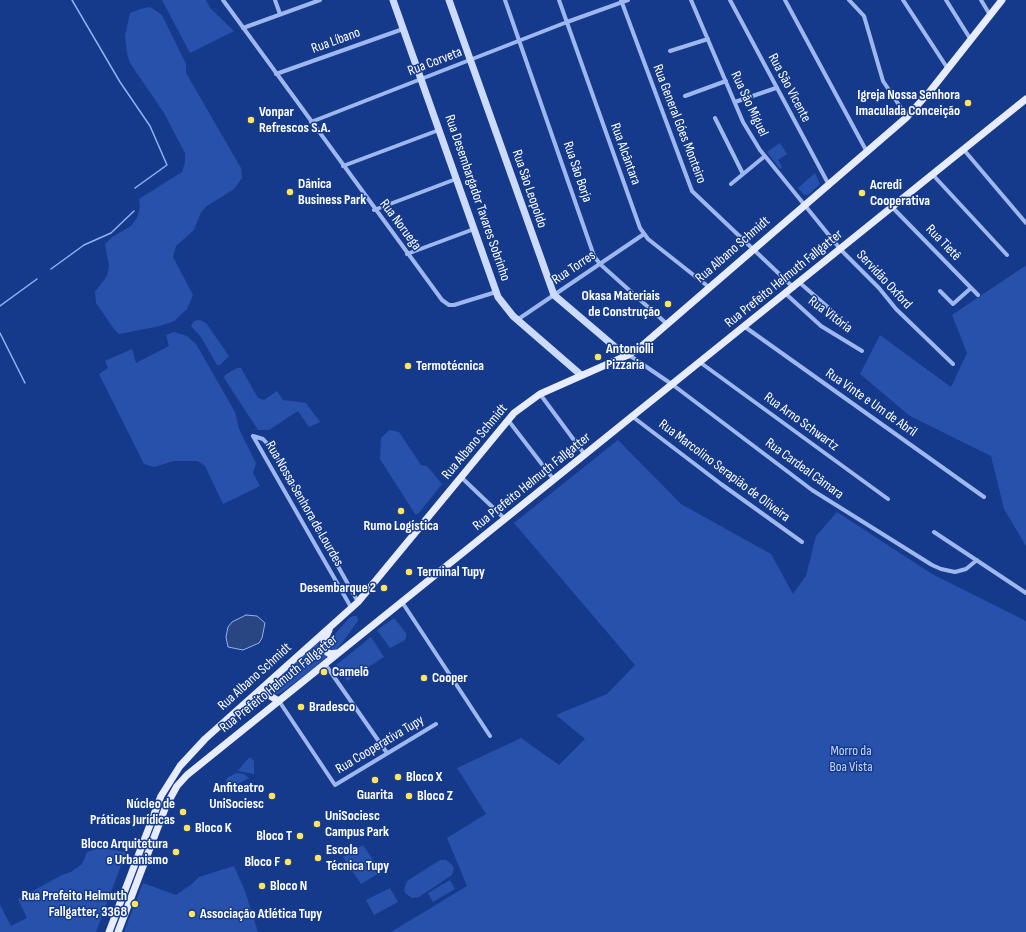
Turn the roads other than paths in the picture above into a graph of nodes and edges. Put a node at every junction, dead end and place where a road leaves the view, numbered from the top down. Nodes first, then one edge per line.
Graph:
1 (223, 0) edge
2 (274, 0) edge
3 (320, 0) edge
4 (393, 0) edge
5 (449, 0) edge
6 (505, 0) edge
7 (559, 0) edge
8 (628, 0) edge
9 (691, 0) edge
10 (730, 0) edge
11 (786, 0) edge
12 (849, 0) edge
13 (903, 0) edge
14 (946, 0) edge
15 (980, 0) edge
16 (1002, 0) edge
17 (622, 1) edge
18 (280, 14) junction
19 (990, 15) junction
20 (567, 22) junction
21 (243, 28) junction
22 (404, 29) junction
23 (708, 39) junction
24 (519, 40) junction
25 (971, 40) junction
26 (670, 51) dead end
27 (470, 60) junction
28 (948, 69) junction
29 (276, 74) junction
30 (421, 79) junction
31 (726, 81) junction
32 (776, 88) junction
33 (684, 96) dead end
34 (1026, 99) edge
35 (735, 102) junction
36 (907, 117) junction
37 (715, 118) dead end
38 (311, 122) junction
39 (439, 130) junction
40 (964, 150) junction
41 (867, 152) junction
42 (765, 156) junction
43 (343, 166) junction
44 (743, 174) junction
45 (933, 175) junction
46 (456, 179) junction
47 (731, 184) dead end
48 (829, 185) junction
49 (806, 205) junction
50 (893, 208) junction
51 (374, 210) junction
52 (1026, 223) edge
53 (474, 229) junction
54 (644, 234) junction
55 (754, 250) junction
56 (841, 250) junction
57 (407, 254) junction
58 (1007, 255) dead end
59 (600, 264) junction
60 (797, 286) junction
61 (710, 288) junction
62 (971, 288) junction
63 (940, 291) dead end
64 (496, 292) junction
65 (786, 294) junction
66 (554, 295) junction
67 (978, 295) dead end
68 (830, 309) dead end
69 (517, 320) junction
70 (667, 324) junction
71 (745, 327) junction
72 (862, 351) dead end
73 (628, 355) junction
74 (701, 363) junction
75 (952, 364) dead end
76 (581, 375) junction
77 (673, 385) junction
78 (540, 394) junction
79 (633, 417) junction
80 (508, 420) junction
81 (585, 455) junction
82 (461, 477) junction
83 (554, 480) junction
84 (293, 488) junction
85 (286, 492) junction
86 (984, 497) dead end
87 (888, 499) dead end
88 (505, 519) junction
89 (934, 532) dead end
90 (802, 542) dead end
91 (977, 560) junction
92 (1026, 593) edge
93 (358, 602) junction
94 (402, 602) junction
95 (352, 609) junction
96 (334, 624) junction
97 (339, 652) junction
98 (325, 664) junction
99 (263, 687) junction
100 (279, 701) junction
101 (436, 724) dead end
102 (490, 736) dead end
103 (387, 753) junction
104 (109, 932) edge
105 (118, 932) edge

1 - 21 street, Rua Noruega
2 - 18 street
3 - 18 street
4 - 22 street, Rua Desembargador Tavares Sobrinho
5 - 27 street, Rua São Leopoldo
6 - 24 street, Rua São Borja
7 - 20 street, Rua Alcântara
8 - 17 street, Rua Corveta
9 - 23 street, Rua São Miguel
10 - 32 street, Rua São Vicente
11 - 41 street
12 - 36 street
13 - 28 street
14 - 25 street
15 - 19 street
16 - 19 main road, Rua Albano Schmidt
17 - 20 street, Rua Corveta
17 - 55 street, Rua General Góes Monteiro
18 - 21 street
19 - 25 main road, Rua Albano Schmidt
20 - 24 street, Rua Corveta
20 - 54 street, Rua Alcântara
21 - 29 street, Rua Noruega
22 - 29 street, Rua Líbano
22 - 30 street, Rua Desembargador Tavares Sobrinho
23 - 26 street
23 - 31 street, Rua São Miguel
24 - 27 street, Rua Corveta
24 - 59 street, Rua São Borja
25 - 28 main road, Rua Albano Schmidt
27 - 30 street, Rua Corveta
27 - 66 street, Rua São Leopoldo
28 - 36 main road, Rua Albano Schmidt
29 - 38 street, Rua Noruega
30 - 38 street, Rua Corveta
30 - 39 street, Rua Desembargador Tavares Sobrinho
31 - 33 street
31 - 35 street, Rua São Miguel
32 - 35 street
32 - 48 street, Rua São Vicente
34 - 40 main road, Rua Prefeito Helmuth Fallgatter
35 - 42 street, Rua São Miguel
36 - 41 main road, Rua Albano Schmidt
37 - 44 street
38 - 43 street, Rua Noruega
39 - 43 street
39 - 46 street, Rua Desembargador Tavares Sobrinho
40 - 45 main road, Rua Prefeito Helmuth Fallgatter
40 - 52 street
41 - 48 main road, Rua Albano Schmidt
42 - 44 street
42 - 49 street, Rua São Miguel
43 - 51 street, Rua Noruega
44 - 47 street
45 - 50 main road, Rua Prefeito Helmuth Fallgatter
45 - 58 street
46 - 51 street
46 - 53 street, Rua Desembargador Tavares Sobrinho
48 - 49 main road, Rua Albano Schmidt
49 - 55 main road, Rua Albano Schmidt
49 - 56 street, Servidão Oxford
50 - 56 main road, Rua Prefeito Helmuth Fallgatter
50 - 62 street, Rua Tietê
51 - 57 street, Rua Noruega
53 - 57 street
53 - 64 street, Rua Desembargador Tavares Sobrinho
54 - 59 street, Rua Torres
54 - 61 street
55 - 60 street, Rua General Góes Monteiro
55 - 61 main road, Rua Albano Schmidt
56 - 60 main road, Rua Prefeito Helmuth Fallgatter
56 - 75 street, Servidão Oxford
57 - 64 street, Rua Noruega
59 - 66 street, Rua Torres
59 - 70 street, Rua São Borja
60 - 65 main road, Rua Prefeito Helmuth Fallgatter
60 - 68 street, Rua General Góes Monteiro
61 - 70 main road, Rua Albano Schmidt
62 - 63 street
62 - 67 street, Rua Tietê
64 - 69 street, Rua Desembargador Tavares Sobrinho
65 - 71 main road, Rua Prefeito Helmuth Fallgatter
65 - 72 street, Rua Vitória
66 - 69 street, Rua Torres
66 - 73 street, Rua São Leopoldo
69 - 76 street, Rua Desembargador Tavares Sobrinho
70 - 73 main road, Rua Albano Schmidt
71 - 74 main road, Rua Prefeito Helmuth Fallgatter
71 - 86 street, Rua Vinte e Um de Abril
73 - 76 main road, Rua Albano Schmidt
73 - 77 street, Rua Cardeal Câmara
74 - 77 main road, Rua Prefeito Helmuth Fallgatter
74 - 87 street, Rua Arno Schwartz
76 - 78 main road, Rua Albano Schmidt
77 - 79 main road, Rua Prefeito Helmuth Fallgatter
77 - 91 street, Rua Cardeal Câmara
78 - 80 main road, Rua Albano Schmidt
78 - 81 street
79 - 81 main road, Rua Prefeito Helmuth Fallgatter
79 - 90 street, Rua Marcolino Serapião de Oliveira
80 - 82 main road, Rua Albano Schmidt
80 - 83 street
81 - 83 main road, Rua Prefeito Helmuth Fallgatter
82 - 88 street
82 - 93 main road, Rua Albano Schmidt
83 - 88 main road, Rua Prefeito Helmuth Fallgatter
84 - 85 street
84 - 85 street, Rua Nossa Senhora de Lourdes
84 - 93 street, Rua Nossa Senhora de Lourdes
85 - 95 street, Rua Nossa Senhora de Lourdes
88 - 94 main road, Rua Prefeito Helmuth Fallgatter
89 - 91 street
91 - 92 street
93 - 95 main road, Rua Albano Schmidt
94 - 97 main road, Rua Prefeito Helmuth Fallgatter
94 - 102 street
95 - 96 main road, Rua Albano Schmidt
96 - 97 main road
96 - 99 main road, Rua Albano Schmidt
97 - 98 main road, Rua Prefeito Helmuth Fallgatter
98 - 100 main road, Rua Prefeito Helmuth Fallgatter
98 - 103 street
99 - 100 main road
99 - 104 main road, Rua Albano Schmidt
100 - 103 street, Rua Cooperativa Tupy
100 - 105 main road, Rua Prefeito Helmuth Fallgatter
101 - 103 street, Rua Cooperativa Tupy

